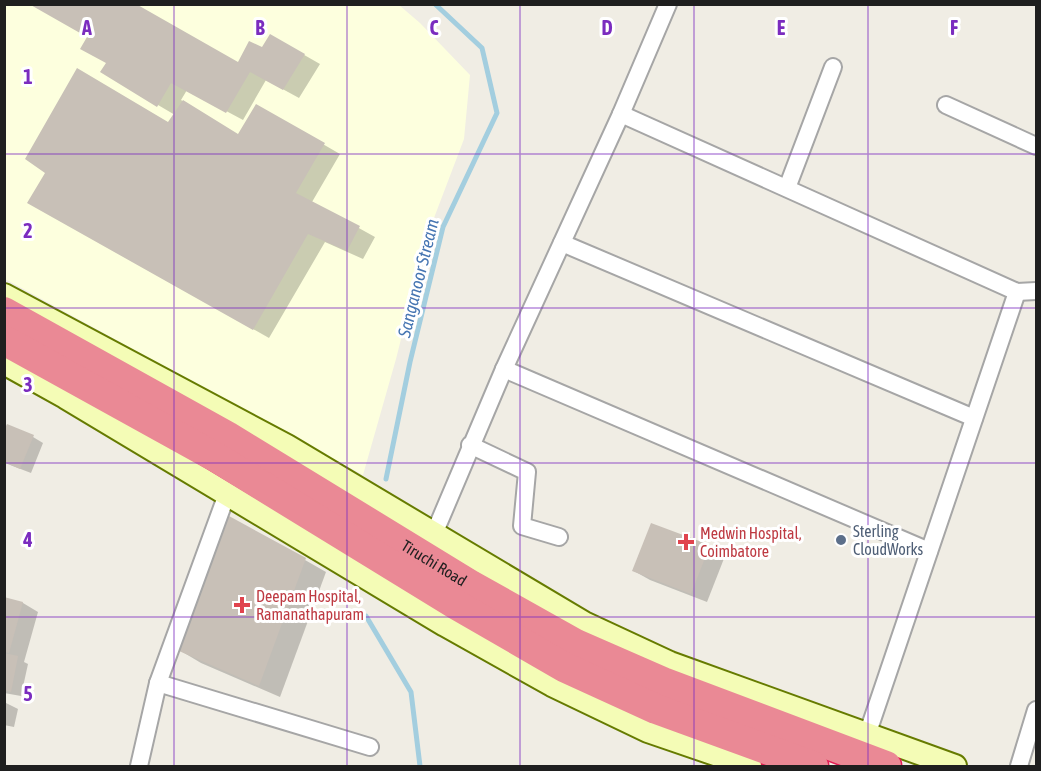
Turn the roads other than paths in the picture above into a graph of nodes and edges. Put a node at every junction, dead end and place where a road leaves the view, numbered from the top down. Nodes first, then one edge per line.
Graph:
1 (668, 4) edge
2 (833, 67) dead end
3 (946, 105) dead end
4 (621, 114) junction
5 (1036, 146) edge
6 (787, 188) junction
7 (562, 243) junction
8 (1036, 291) edge
9 (1017, 292) junction
10 (4, 295) edge
11 (4, 312) edge
12 (6, 362) edge
13 (504, 369) junction
14 (974, 418) junction
15 (470, 445) junction
16 (227, 494) junction
17 (434, 534) junction
18 (559, 537) dead end
19 (929, 551) junction
20 (462, 594) junction
21 (158, 683) junction
22 (1036, 710) edge
23 (867, 735) junction
24 (370, 747) dead end
25 (139, 766) edge
26 (750, 766) edge
27 (813, 766) edge
28 (886, 766) edge
29 (955, 766) edge
30 (1019, 766) edge

1 - 4 street
2 - 6 street
3 - 5 street
4 - 6 street
4 - 7 street
6 - 9 street
7 - 13 street
7 - 14 street
8 - 9 street
9 - 14 street
10 - 17 street
11 - 20 highway, Tiruchi Road
12 - 16 street
12 - 20 highway, Tiruchi Road
13 - 15 street
13 - 19 street
14 - 19 street
15 - 17 street
15 - 18 street
16 - 21 street
16 - 26 street
17 - 23 street
19 - 23 street
20 - 27 highway
20 - 28 highway, Tiruchi Road
21 - 24 street
21 - 25 street
22 - 30 street
23 - 29 street

